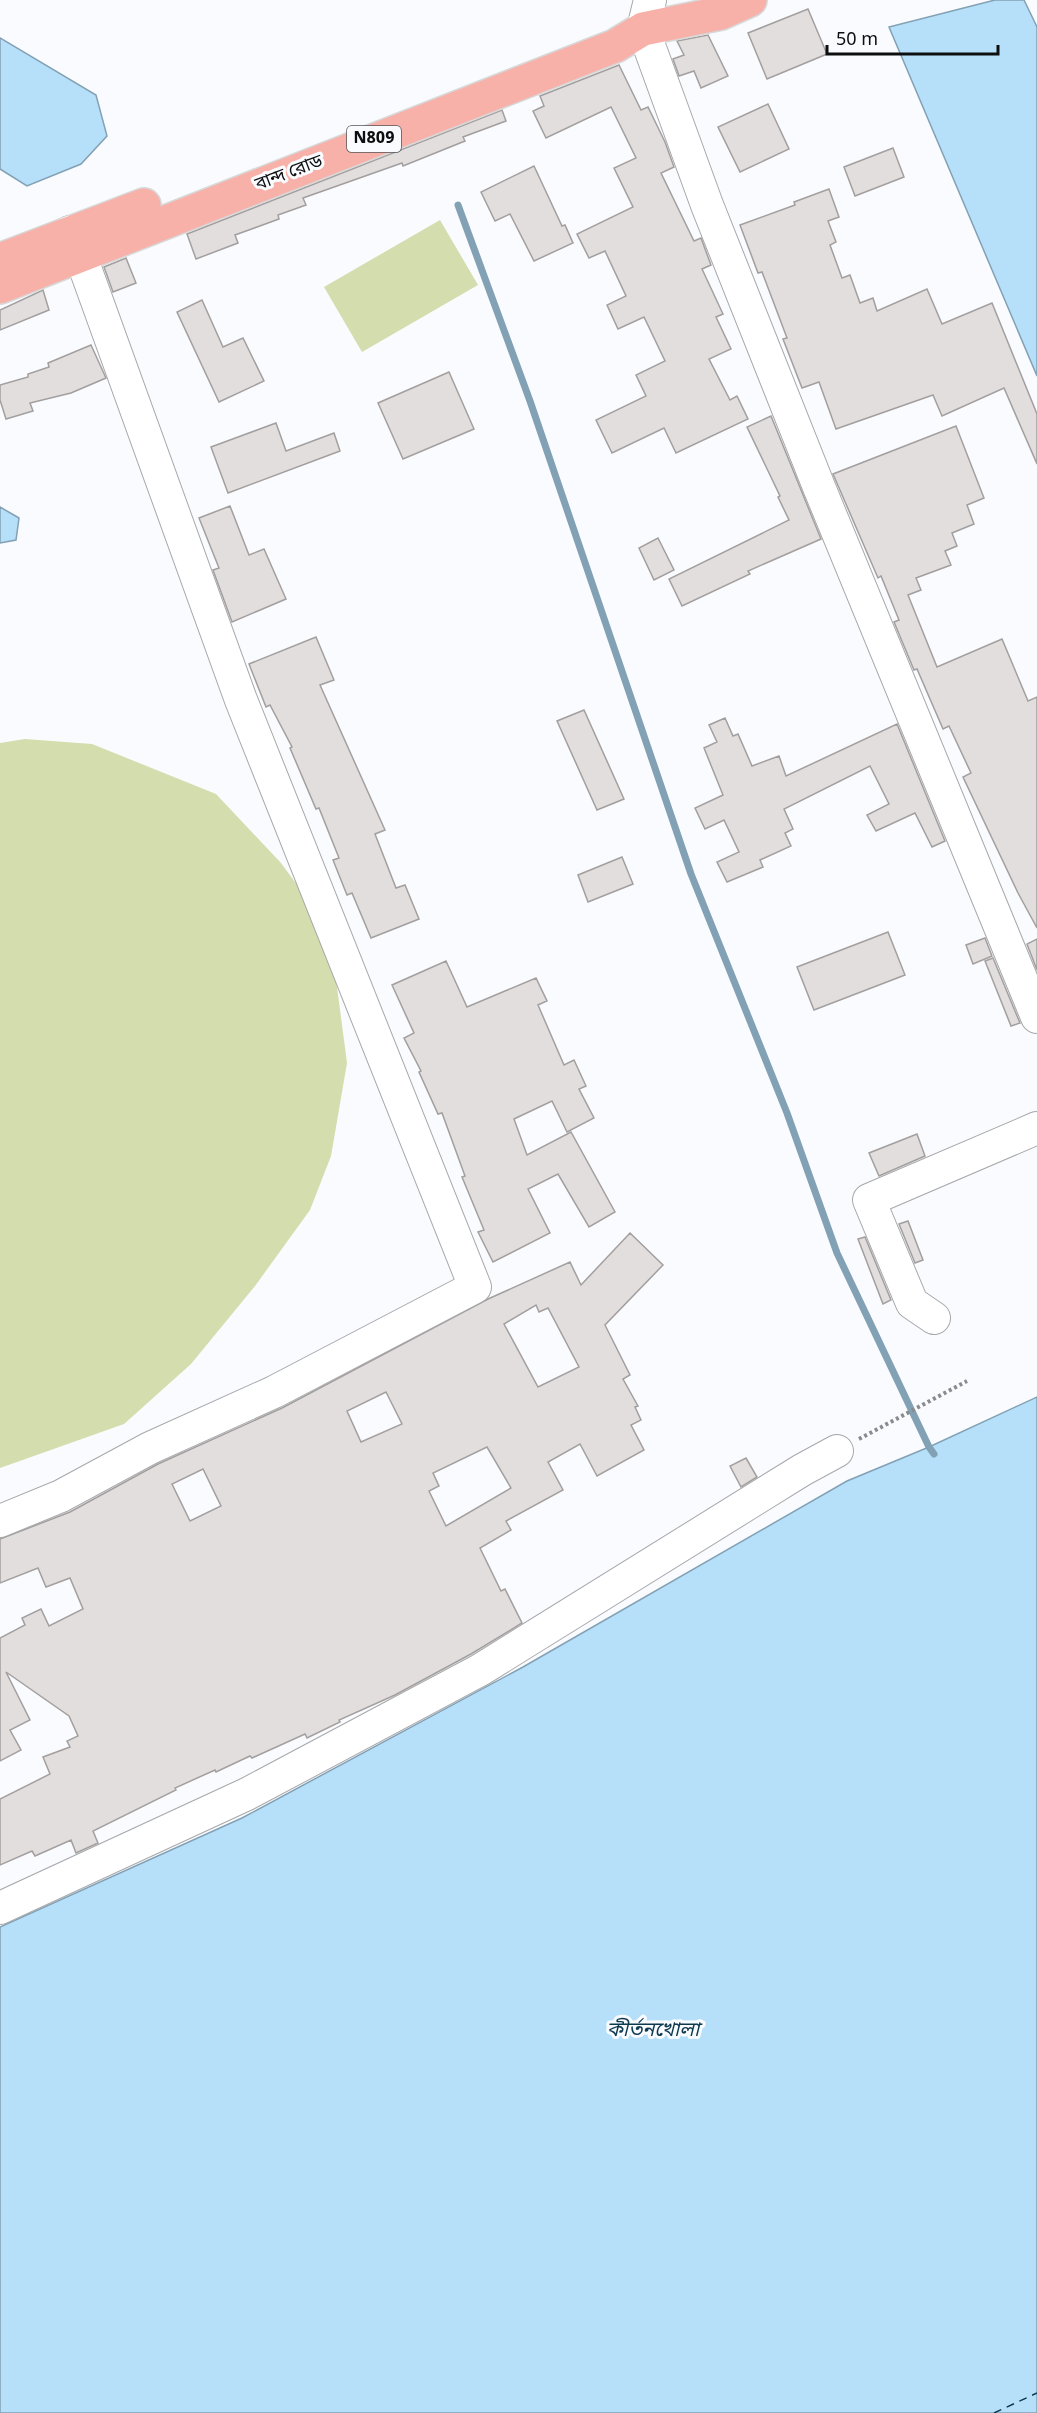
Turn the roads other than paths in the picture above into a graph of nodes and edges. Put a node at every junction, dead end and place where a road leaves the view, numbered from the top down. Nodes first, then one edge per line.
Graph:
1 (691, 0) edge
2 (750, 0) edge
3 (646, 14) edge
4 (75, 243) junction
5 (0, 260) edge
6 (0, 287) edge
7 (1037, 1017) edge
8 (1037, 1128) edge
9 (934, 1318) dead end
10 (837, 1451) road end
11 (0, 1521) edge
12 (0, 1908) edge

1 - 3 highway, বান্দ রোড / N809
2 - 3 highway, বান্দ রোড / N809
3 - 4 highway, বান্দ রোড / N809
3 - 7 street
4 - 5 highway, বান্দ রোড / N809
4 - 6 highway, বান্দ রোড / N809
4 - 11 street
8 - 9 street
10 - 12 street

